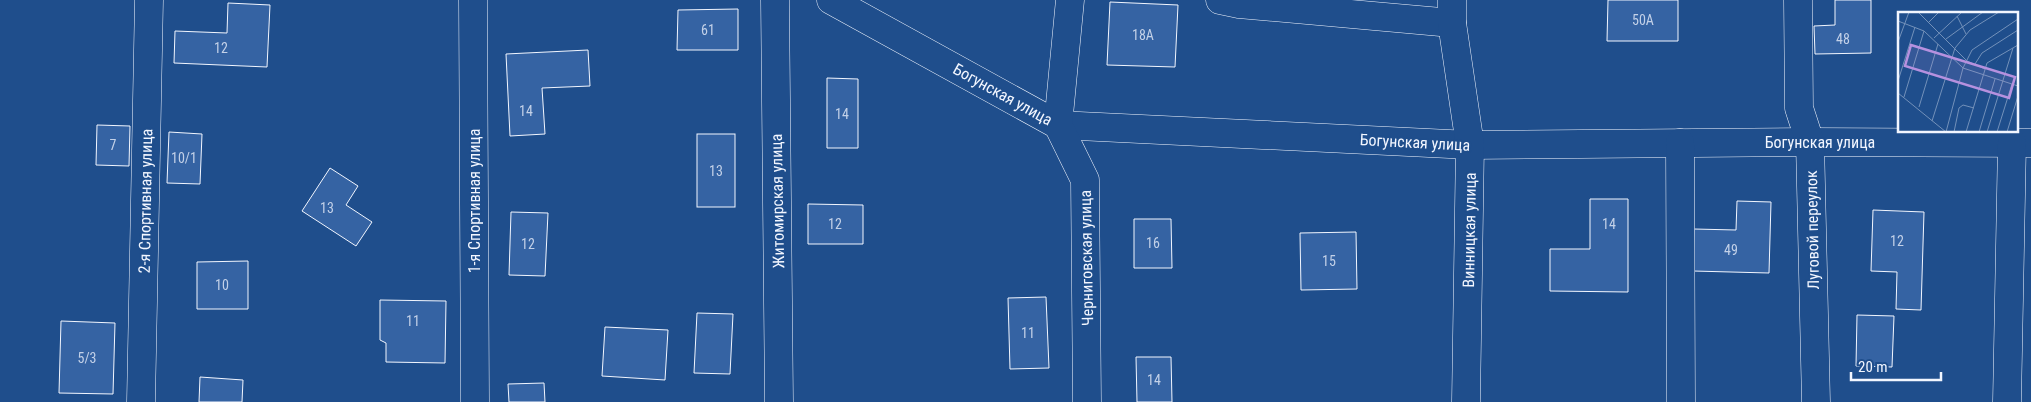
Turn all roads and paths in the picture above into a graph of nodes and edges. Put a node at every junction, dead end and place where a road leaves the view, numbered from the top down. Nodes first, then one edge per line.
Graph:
1 (149, 0) edge
2 (473, 0) edge
3 (775, 0) edge
4 (831, 0) edge
5 (1070, 0) edge
6 (1798, 0) edge
7 (1233, 1) edge
8 (1452, 12) edge
9 (1058, 125) junction
10 (1810, 142) junction
11 (1680, 143) junction
12 (2022, 143) edge
13 (1470, 145) junction
14 (141, 402) edge
15 (475, 402) edge
16 (779, 402) edge
17 (1087, 402) edge
18 (1466, 402) edge
19 (1681, 402) edge
20 (1816, 402) edge
21 (2007, 402) edge

1 - 14 street, 2-я Спортивная улица
2 - 15 street, 1-я Спортивная улица
3 - 16 street, Житомирская улица
4 - 9 street, Богунская улица
5 - 9 street
6 - 10 street, Луговой переулок
7 - 8 street
8 - 13 street, Винницкая улица
9 - 13 street, Богунская улица
9 - 17 street, Черниговская улица
10 - 11 street, Богунская улица
10 - 12 street, Богунская улица
10 - 20 street, Луговой переулок
11 - 13 street, Богунская улица
11 - 19 street
12 - 21 street
13 - 18 street, Винницкая улица

